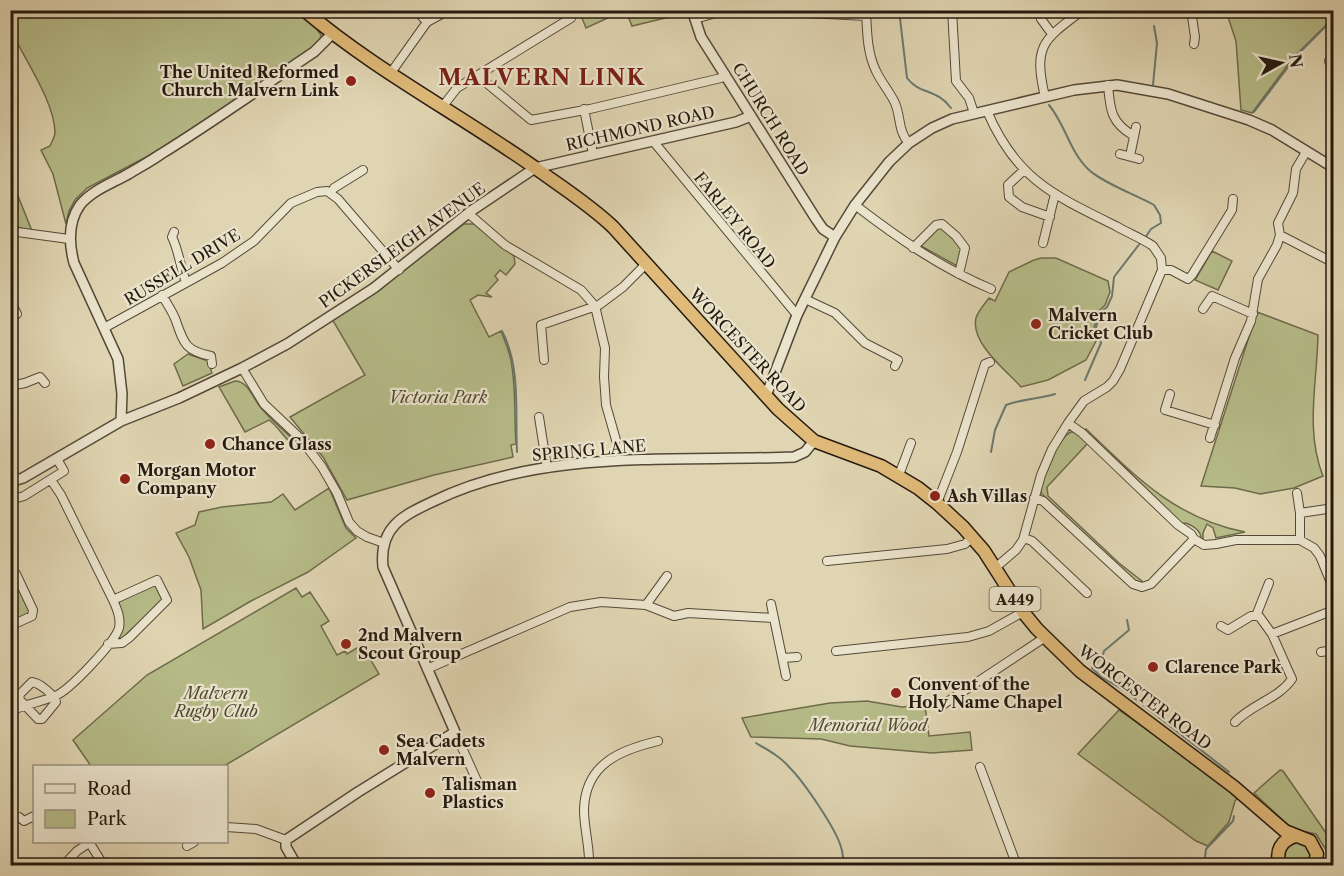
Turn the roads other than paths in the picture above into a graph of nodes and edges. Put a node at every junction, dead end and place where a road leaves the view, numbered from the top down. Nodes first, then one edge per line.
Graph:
1 (416, 10) edge
2 (449, 10) edge
3 (726, 10) edge
4 (748, 10) edge
5 (952, 10) edge
6 (1038, 10) edge
7 (1083, 10) edge
8 (1138, 10) edge
9 (1185, 10) edge
10 (1191, 10) edge
11 (308, 12) edge
12 (866, 13) edge
13 (693, 15) edge
14 (571, 18) dead end
15 (427, 22) junction
16 (332, 34) junction
17 (1052, 34) junction
18 (1197, 39) dead end
19 (390, 74) junction
20 (725, 74) junction
21 (478, 76) junction
22 (1108, 85) junction
23 (1044, 97) junction
24 (443, 106) junction
25 (585, 109) junction
26 (987, 111) junction
27 (974, 113) junction
28 (751, 116) junction
29 (1136, 127) dead end
30 (1134, 136) junction
31 (653, 141) junction
32 (909, 143) junction
33 (1306, 152) junction
34 (593, 154) junction
35 (1120, 154) dead end
36 (1130, 156) junction
37 (1139, 159) dead end
38 (535, 168) junction
39 (1334, 168) edge
40 (1023, 170) junction
41 (363, 171) dead end
42 (331, 193) junction
43 (1055, 194) junction
44 (1233, 199) dead end
45 (855, 205) junction
46 (468, 214) junction
47 (1050, 217) junction
48 (10, 231) edge
49 (170, 235) dead end
50 (1280, 235) junction
51 (835, 237) junction
52 (69, 239) junction
53 (1043, 243) dead end
54 (913, 248) junction
55 (1334, 251) edge
56 (1331, 261) edge
57 (646, 264) junction
58 (399, 270) junction
59 (1162, 270) junction
60 (959, 274) junction
61 (186, 282) junction
62 (991, 290) dead end
63 (162, 295) junction
64 (805, 299) junction
65 (595, 306) junction
66 (1203, 309) dead end
67 (1252, 314) junction
68 (797, 315) junction
69 (104, 328) junction
70 (542, 356) dead end
71 (900, 362) dead end
72 (990, 362) dead end
73 (212, 364) dead end
74 (242, 368) junction
75 (42, 376) dead end
76 (10, 386) edge
77 (1170, 394) dead end
78 (766, 396) junction
79 (539, 417) dead end
80 (121, 421) junction
81 (1068, 423) junction
82 (1215, 426) junction
83 (554, 438) dead end
84 (1210, 438) dead end
85 (616, 440) dead end
86 (543, 441) junction
87 (814, 441) junction
88 (911, 443) dead end
89 (57, 459) junction
90 (547, 468) junction
91 (899, 475) junction
92 (51, 480) junction
93 (10, 482) edge
94 (1297, 493) dead end
95 (1034, 498) junction
96 (10, 500) edge
97 (937, 503) junction
98 (1327, 509) dead end
99 (1300, 513) junction
100 (972, 537) junction
101 (1024, 538) junction
102 (1194, 539) junction
103 (1300, 540) junction
104 (384, 543) junction
105 (827, 561) dead end
106 (995, 568) junction
107 (10, 573) edge
108 (1331, 573) edge
109 (667, 576) dead end
110 (1269, 583) dead end
111 (1334, 590) edge
112 (1087, 593) dead end
113 (113, 600) junction
114 (771, 604) dead end
115 (646, 605) junction
116 (1334, 610) edge
117 (1023, 612) junction
118 (1256, 616) junction
119 (773, 618) junction
120 (10, 626) edge
121 (1221, 626) dead end
122 (1272, 634) junction
123 (1044, 638) junction
124 (108, 644) junction
125 (1334, 650) edge
126 (836, 651) dead end
127 (1321, 652) dead end
128 (797, 657) dead end
129 (783, 658) junction
130 (427, 669) junction
131 (786, 676) dead end
132 (55, 696) junction
133 (24, 705) junction
134 (941, 706) dead end
135 (10, 712) edge
136 (1235, 722) dead end
137 (455, 732) junction
138 (658, 741) dead end
139 (980, 766) dead end
140 (477, 781) dead end
141 (1264, 812) junction
142 (33, 817) edge
143 (24, 822) dead end
144 (228, 827) edge
145 (1296, 836) junction
146 (286, 840) junction
147 (88, 843) edge
148 (90, 843) edge
149 (1280, 846) junction
150 (63, 866) edge
151 (104, 866) edge
152 (297, 866) edge
153 (589, 866) edge
154 (1017, 866) edge
155 (1280, 866) edge
156 (1314, 866) edge

1 - 15 street
2 - 15 street
3 - 13 street
4 - 12 street
5 - 27 street
6 - 17 street
7 - 17 street
8 - 9 street
10 - 18 street
11 - 16 highway, WORCESTER ROAD / A449
12 - 32 street
13 - 20 street, CHURCH ROAD
14 - 21 street
15 - 19 street
16 - 19 highway, WORCESTER ROAD / A449
16 - 52 street
17 - 23 street
19 - 24 highway, WORCESTER ROAD / A449
20 - 25 street
20 - 28 street, CHURCH ROAD
21 - 24 street
21 - 25 street
22 - 23 street
22 - 30 street
22 - 33 street
23 - 26 street
24 - 38 highway, WORCESTER ROAD / A449
25 - 34 street
26 - 27 street
26 - 40 street
27 - 32 street
28 - 31 street, RICHMOND ROAD
28 - 51 street, CHURCH ROAD
29 - 30 street
30 - 36 street
31 - 34 street, RICHMOND ROAD
31 - 68 street, FARLEY ROAD
32 - 45 street
33 - 39 street
33 - 50 street
34 - 38 street, RICHMOND ROAD
35 - 36 street
36 - 37 street
38 - 46 street, PICKERSLEIGH AVENUE
38 - 57 highway, WORCESTER ROAD / A449
40 - 43 street
40 - 47 street
41 - 42 street, RUSSELL DRIVE
42 - 58 street
42 - 61 street, RUSSELL DRIVE
43 - 47 street
43 - 59 street
44 - 59 street
45 - 51 street
45 - 54 street
46 - 58 street, PICKERSLEIGH AVENUE
46 - 65 street
47 - 53 street
48 - 52 street
49 - 61 street
50 - 56 street
50 - 67 street
51 - 64 street
52 - 69 street
54 - 60 street
54 - 60 street
55 - 56 street
57 - 65 street
57 - 78 highway, WORCESTER ROAD / A449
58 - 74 street, PICKERSLEIGH AVENUE
59 - 81 street
60 - 62 street
61 - 63 street, RUSSELL DRIVE
63 - 69 street, RUSSELL DRIVE
63 - 73 street
64 - 68 street
64 - 71 street
65 - 70 street
65 - 85 street
66 - 67 street
67 - 82 street
68 - 78 street
69 - 80 street
72 - 97 street
74 - 80 street, PICKERSLEIGH AVENUE
74 - 104 street
75 - 76 street
77 - 82 street
78 - 87 highway, WORCESTER ROAD / A449
79 - 86 street
80 - 89 street, PICKERSLEIGH AVENUE
81 - 95 street
81 - 102 street
82 - 84 street
83 - 86 street
86 - 90 street
87 - 90 street, SPRING LANE
87 - 91 highway, WORCESTER ROAD / A449
88 - 91 street
89 - 92 street
89 - 93 street, PICKERSLEIGH AVENUE
90 - 104 street, SPRING LANE
91 - 97 highway, WORCESTER ROAD / A449
92 - 96 street
92 - 113 street
94 - 99 street
95 - 101 street
95 - 102 street
97 - 100 highway, WORCESTER ROAD / A449
98 - 99 street
99 - 103 street
100 - 105 street
100 - 106 highway, WORCESTER ROAD / A449
101 - 106 street
101 - 112 street
102 - 103 street
103 - 108 street
104 - 130 street
106 - 117 highway, WORCESTER ROAD / A449
107 - 120 street
108 - 111 street
109 - 115 street
110 - 118 street
113 - 124 street
113 - 124 street
114 - 119 street
115 - 119 street
115 - 130 street
116 - 122 street
117 - 123 highway, WORCESTER ROAD / A449
117 - 126 street
118 - 121 street
118 - 122 street
119 - 129 street
122 - 136 street
123 - 134 street
123 - 141 highway, WORCESTER ROAD / A449
124 - 132 street
125 - 127 street
128 - 129 street
129 - 131 street
130 - 137 street
132 - 133 street
132 - 133 street
132 - 133 street
133 - 135 street
137 - 140 street
137 - 146 street
138 - 153 street
139 - 154 street
141 - 145 highway, A449
141 - 149 highway, A449
142 - 143 street
144 - 146 street
145 - 149 highway
145 - 156 highway, A449
146 - 152 street
147 - 150 street
148 - 151 street
149 - 155 highway, A449

